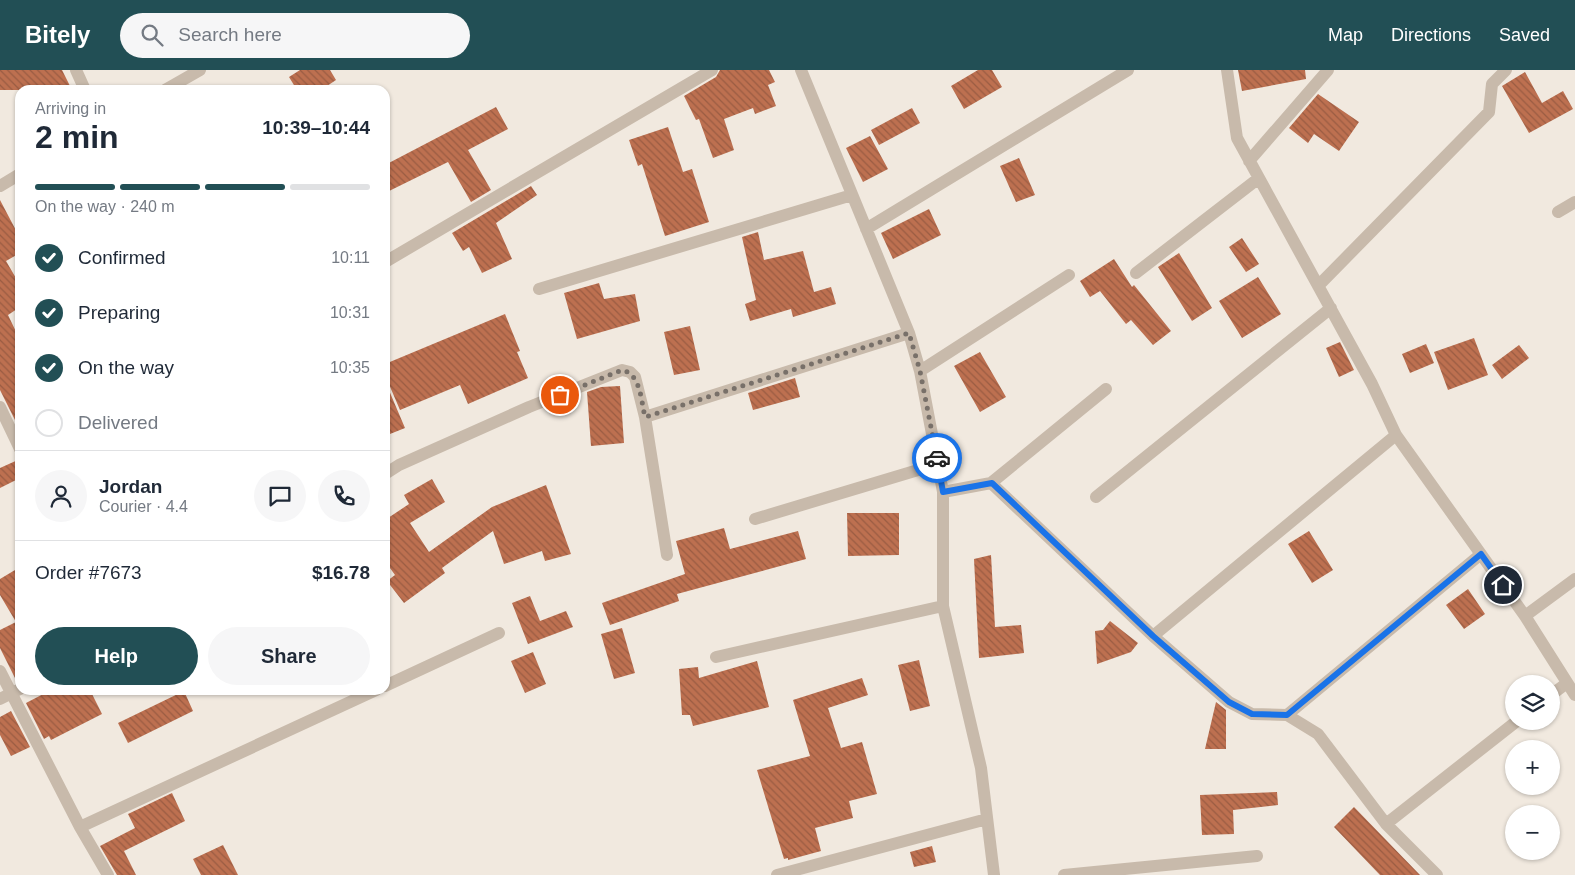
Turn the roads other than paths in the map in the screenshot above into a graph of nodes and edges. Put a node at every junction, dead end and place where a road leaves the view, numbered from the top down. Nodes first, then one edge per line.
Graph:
1 (76, 70) edge
2 (200, 70) edge
3 (712, 70) edge
4 (801, 70) edge
5 (1128, 70) edge
6 (1227, 70) edge
7 (1328, 70) edge
8 (1506, 70) edge
9 (84, 85) edge
10 (174, 85) edge
11 (1250, 161) junction
12 (15, 177) edge
13 (1259, 178) junction
14 (0, 186) edge
15 (852, 195) junction
16 (1575, 202) edge
17 (1558, 212) dead end
18 (866, 229) junction
19 (390, 259) edge
20 (1136, 273) dead end
21 (1069, 276) dead end
22 (1318, 286) junction
23 (540, 289) dead end
24 (1331, 308) junction
25 (909, 333) junction
26 (920, 371) junction
27 (1106, 389) dead end
28 (0, 408) edge
29 (645, 417) junction
30 (1396, 435) junction
31 (15, 439) edge
32 (938, 464) junction
33 (390, 471) edge
34 (992, 483) junction
35 (943, 492) junction
36 (1096, 497) dead end
37 (755, 520) dead end
38 (1481, 554) junction
39 (667, 555) dead end
40 (1575, 579) edge
41 (943, 606) junction
42 (1525, 616) junction
43 (499, 633) dead end
44 (1153, 636) junction
45 (716, 657) dead end
46 (0, 671) edge
47 (1567, 683) junction
48 (390, 684) edge
49 (1560, 688) edge
50 (15, 690) edge
51 (15, 692) edge
52 (18, 695) edge
53 (365, 695) edge
54 (1575, 695) edge
55 (0, 699) edge
56 (1287, 715) junction
57 (1506, 730) edge
58 (987, 819) junction
59 (1386, 824) junction
60 (80, 827) junction
61 (1257, 856) dead end
62 (108, 875) edge
63 (777, 875) edge
64 (994, 875) edge
65 (1064, 875) edge
66 (1437, 875) edge

1 - 9 street
2 - 10 street
3 - 19 street
4 - 15 street
5 - 18 street
6 - 11 street
7 - 11 street
8 - 22 street
11 - 13 street
12 - 14 street
13 - 20 street
13 - 22 street
15 - 18 street
15 - 23 street
16 - 17 street
18 - 25 street
21 - 26 street
22 - 24 street
24 - 30 street
24 - 36 street
25 - 26 street
25 - 29 street
26 - 32 street
27 - 34 street
28 - 31 street
29 - 33 street
29 - 39 street
30 - 38 street
30 - 44 street
32 - 35 street
32 - 37 street
34 - 35 street
34 - 44 street
35 - 41 street
38 - 42 street
38 - 56 street
40 - 42 street
41 - 45 street
41 - 58 street
42 - 47 street
43 - 48 street
44 - 56 street
46 - 50 street
47 - 49 street
47 - 54 street
51 - 55 street
52 - 60 street
53 - 60 street
56 - 59 street
57 - 59 street
58 - 63 street
58 - 64 street
59 - 66 street
60 - 62 street
61 - 65 street

